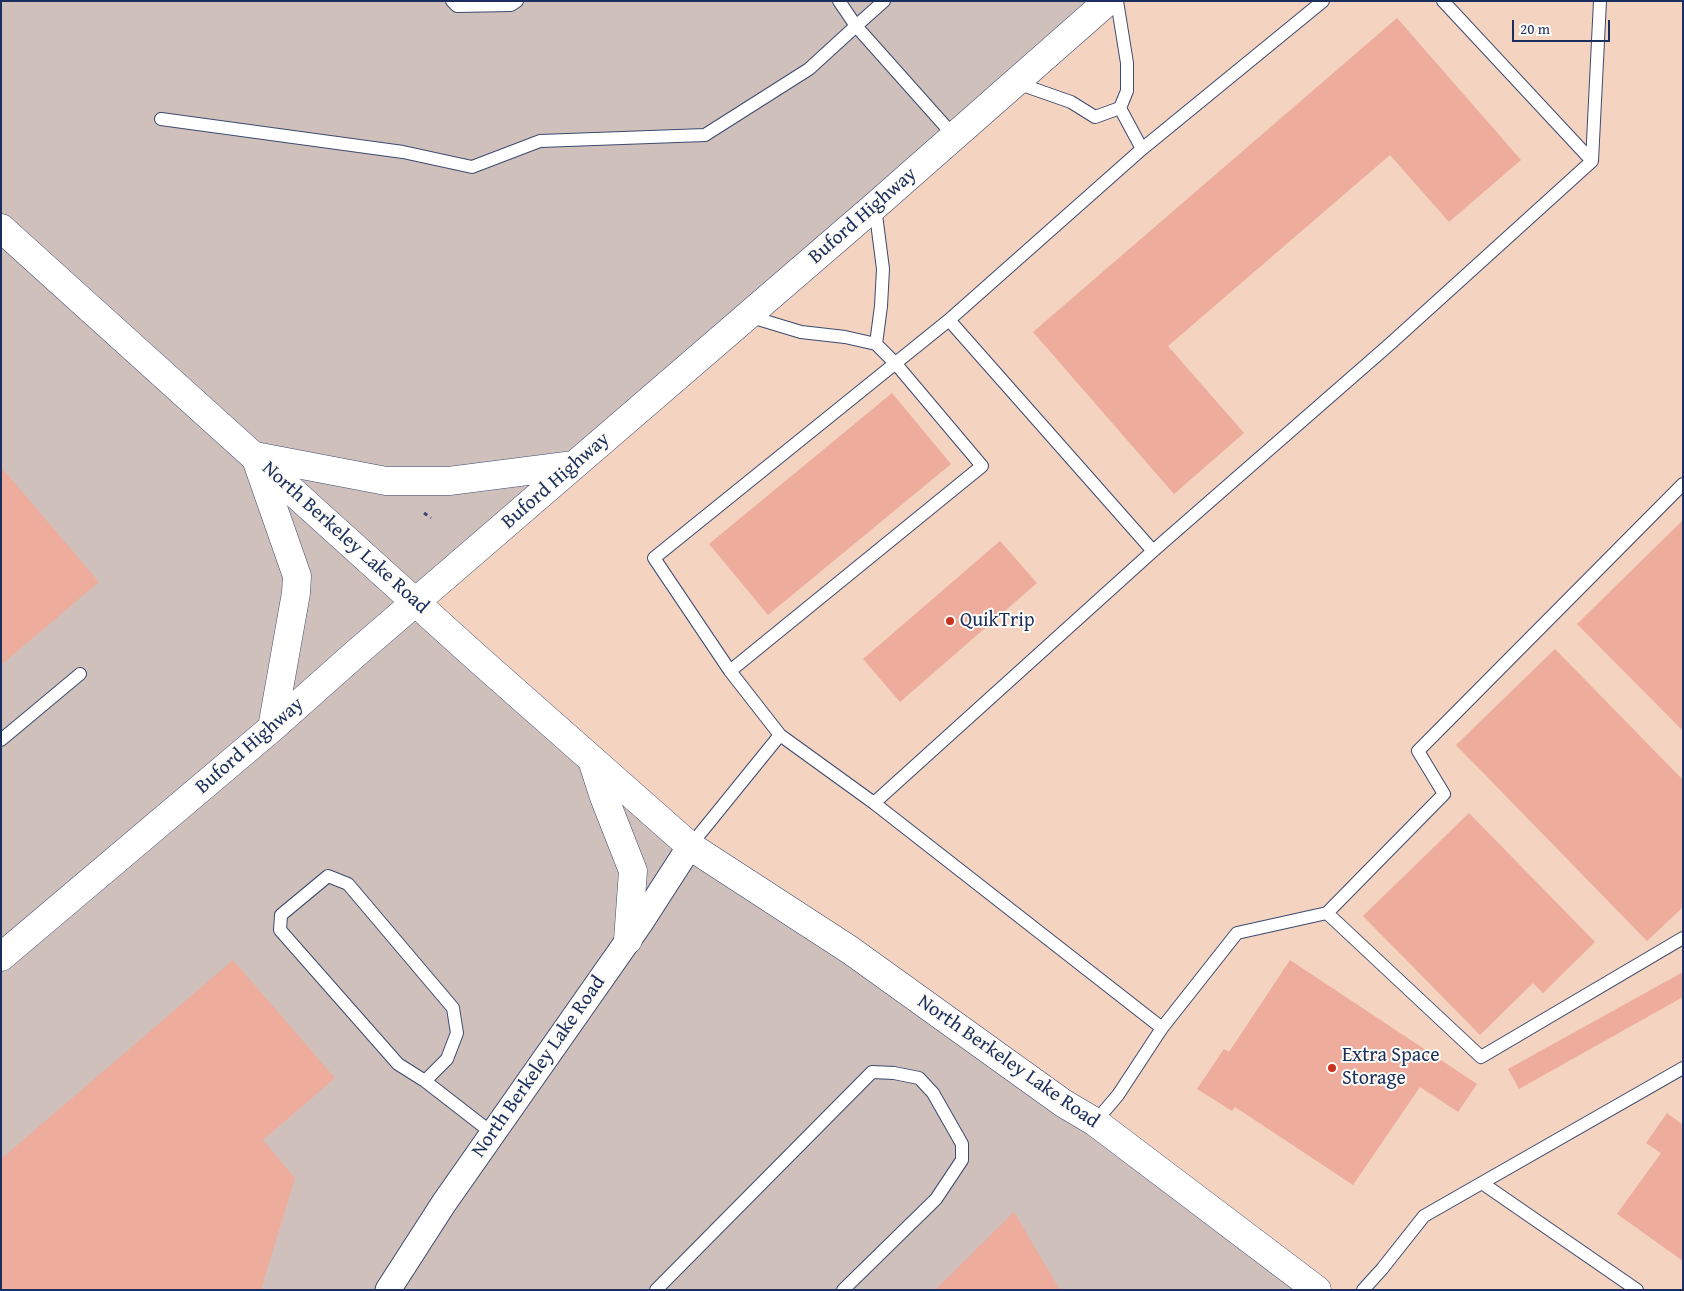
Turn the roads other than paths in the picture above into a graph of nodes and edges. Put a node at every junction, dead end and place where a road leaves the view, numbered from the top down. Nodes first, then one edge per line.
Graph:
1 (452, 1) edge
2 (516, 1) edge
3 (839, 1) edge
4 (884, 1) edge
5 (1108, 1) edge
6 (1117, 1) edge
7 (1323, 1) edge
8 (1443, 1) edge
9 (1600, 1) edge
10 (856, 26) junction
11 (1014, 82) junction
12 (1120, 108) junction
13 (161, 119) dead end
14 (954, 136) junction
15 (1142, 149) junction
16 (1592, 161) junction
17 (875, 206) junction
18 (1, 228) edge
19 (748, 316) junction
20 (949, 320) junction
21 (876, 344) junction
22 (896, 364) junction
23 (255, 456) junction
24 (574, 466) junction
25 (1683, 484) edge
26 (1153, 551) junction
27 (416, 601) junction
28 (730, 671) junction
29 (80, 674) dead end
30 (272, 728) junction
31 (780, 735) junction
32 (1, 740) edge
33 (591, 758) junction
34 (874, 804) junction
35 (690, 846) junction
36 (1327, 913) junction
37 (1683, 938) edge
38 (628, 940) junction
39 (1, 957) edge
40 (1162, 1028) junction
41 (1680, 1074) edge
42 (425, 1081) junction
43 (1094, 1122) junction
44 (492, 1133) junction
45 (1482, 1183) junction
46 (388, 1290) edge
47 (656, 1290) edge
48 (843, 1290) edge
49 (1316, 1290) edge
50 (1363, 1290) edge
51 (1637, 1290) edge

1 - 2 lane
3 - 10 lane
4 - 10 lane
5 - 11 main road, Buford Highway
6 - 12 lane
7 - 15 lane
8 - 16 lane
9 - 16 lane
10 - 13 lane
10 - 14 lane
11 - 12 lane
11 - 14 main road, Buford Highway
12 - 15 lane
14 - 17 main road, Buford Highway
15 - 20 lane
16 - 26 lane
17 - 19 main road, Buford Highway
17 - 21 lane
18 - 23 main road, North Berkeley Lake Road
19 - 21 lane
19 - 24 main road, Buford Highway
20 - 22 lane
20 - 26 lane
21 - 22 lane
22 - 28 lane
22 - 28 lane
23 - 24 main road
23 - 27 main road, North Berkeley Lake Road
23 - 30 main road
24 - 27 main road, Buford Highway
25 - 36 lane
26 - 34 lane
27 - 30 main road, Buford Highway
27 - 33 main road, North Berkeley Lake Road
28 - 31 lane
29 - 32 lane
30 - 39 main road, Buford Highway
31 - 34 lane
31 - 35 lane
33 - 35 main road, North Berkeley Lake Road
33 - 38 main road
34 - 40 lane
35 - 38 street, North Berkeley Lake Road
35 - 43 main road, North Berkeley Lake Road
36 - 37 lane
36 - 40 lane
38 - 44 street, North Berkeley Lake Road
40 - 43 lane
41 - 45 lane
42 - 42 lane
42 - 44 lane
43 - 49 main road, North Berkeley Lake Road
44 - 46 street, North Berkeley Lake Road
45 - 50 lane
45 - 51 lane
47 - 48 lane

